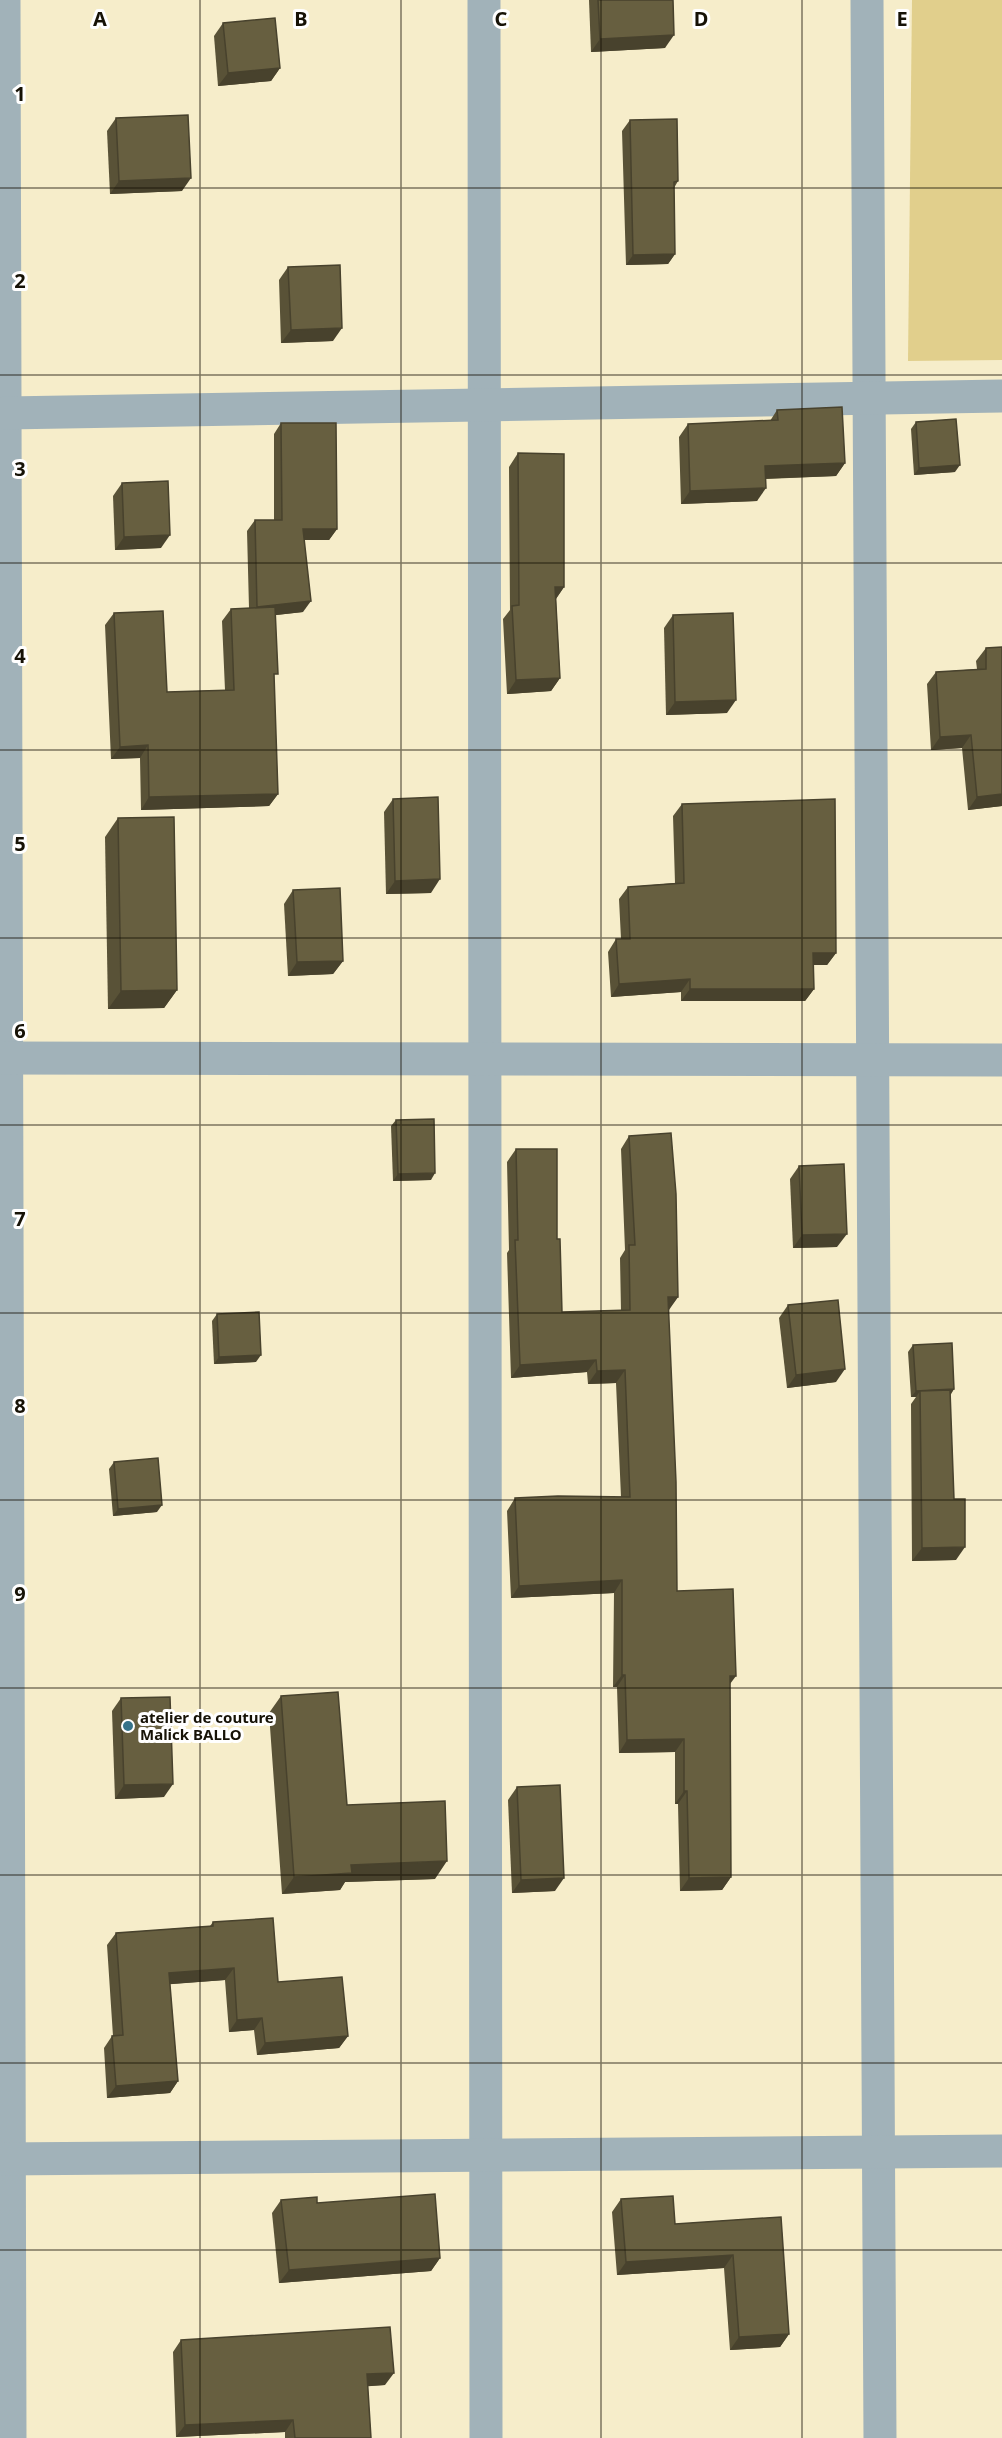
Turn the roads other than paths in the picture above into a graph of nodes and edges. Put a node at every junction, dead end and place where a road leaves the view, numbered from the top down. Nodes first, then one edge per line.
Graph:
1 (4, 0) edge
2 (484, 0) edge
3 (867, 0) edge
4 (1002, 396) edge
5 (869, 399) junction
6 (484, 405) junction
7 (6, 413) junction
8 (4, 1058) edge
9 (484, 1059) junction
10 (872, 1060) junction
11 (1002, 1060) edge
12 (1002, 2151) edge
13 (878, 2152) junction
14 (486, 2155) junction
15 (5, 2158) edge
16 (10, 2438) edge
17 (486, 2438) edge
18 (880, 2438) edge

1 - 7 street
2 - 6 street
3 - 5 street
4 - 5 street
5 - 6 street
5 - 10 street
6 - 7 street
6 - 9 street
7 - 8 street
8 - 9 street
8 - 15 street
9 - 10 street
9 - 14 street
10 - 11 street
10 - 13 street
12 - 13 street
13 - 14 street
13 - 18 street
14 - 15 street
14 - 17 street
15 - 16 street

